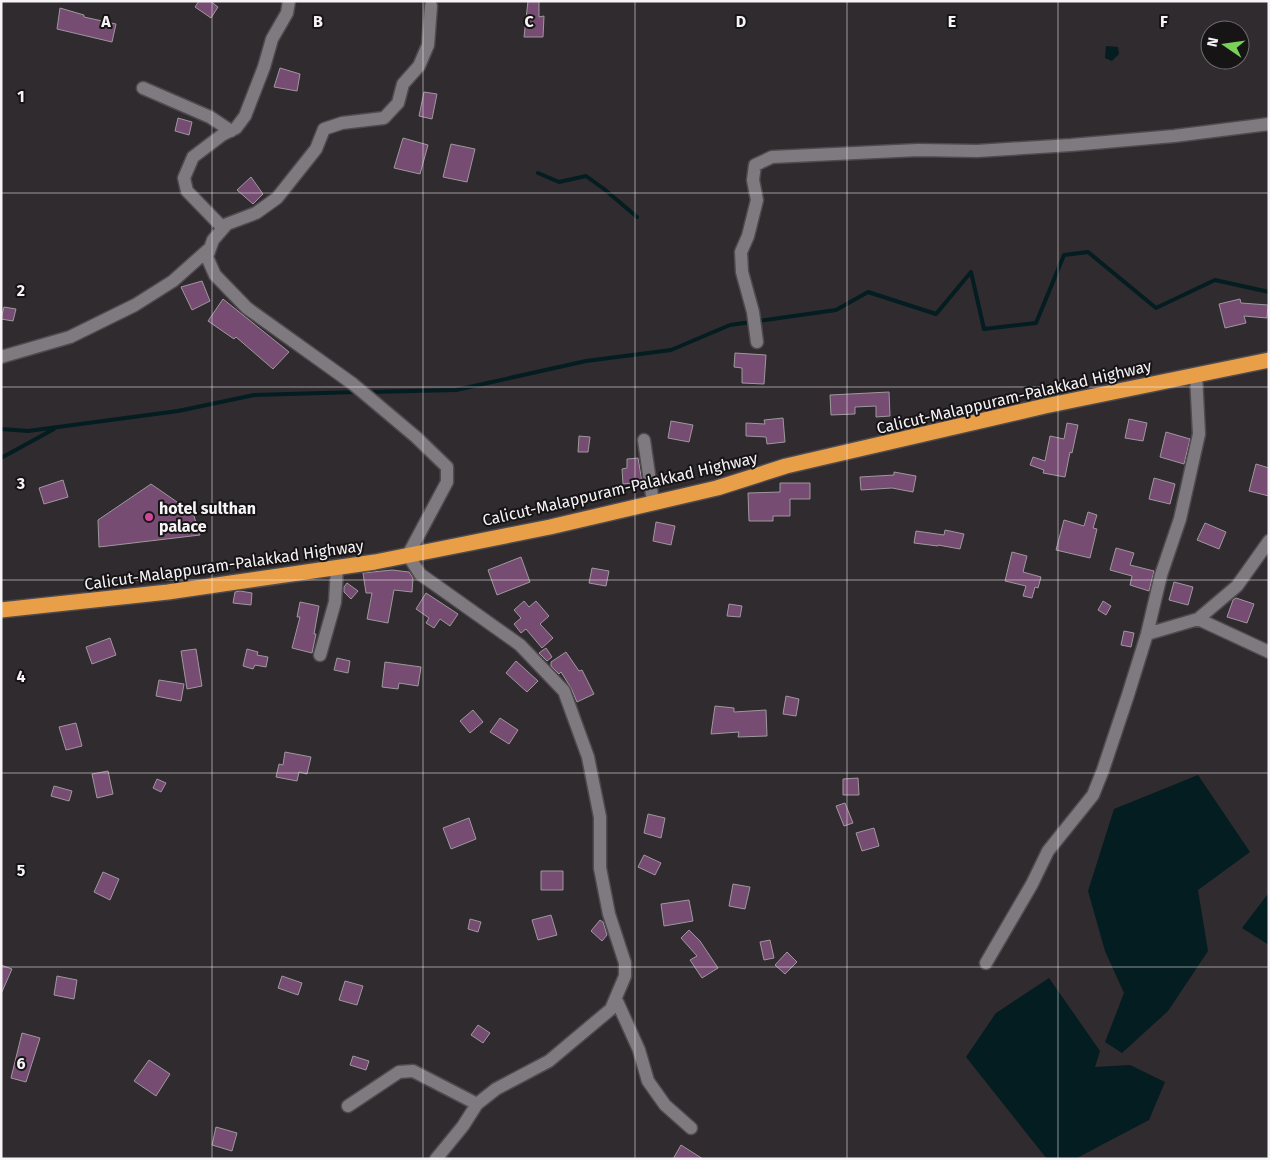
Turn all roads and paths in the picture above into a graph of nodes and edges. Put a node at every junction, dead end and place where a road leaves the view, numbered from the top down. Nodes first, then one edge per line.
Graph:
1 (289, 1) edge
2 (431, 6) dead end
3 (143, 88) dead end
4 (1269, 124) edge
5 (231, 131) junction
6 (223, 228) junction
7 (210, 248) junction
8 (756, 336) dead end
9 (1, 357) edge
10 (1269, 360) edge
11 (1196, 375) junction
12 (644, 440) dead end
13 (653, 502) junction
14 (1269, 541) edge
15 (408, 555) junction
16 (338, 568) junction
17 (1, 610) edge
18 (1198, 619) junction
19 (1147, 634) junction
20 (1269, 652) edge
21 (320, 655) dead end
22 (986, 962) dead end
23 (616, 999) junction
24 (477, 1104) junction
25 (348, 1106) dead end
26 (691, 1128) dead end
27 (436, 1159) edge

1 - 5 street
2 - 6 street
3 - 5 street
4 - 8 street
5 - 6 street
6 - 7 street
7 - 9 street
7 - 15 street
10 - 11 highway, Calicut-Malappuram-Palakkad Highway
11 - 13 highway, Calicut-Malappuram-Palakkad Highway
11 - 19 street
12 - 13 street
13 - 15 highway, Calicut-Malappuram-Palakkad Highway
14 - 18 street
15 - 16 highway, Calicut-Malappuram-Palakkad Highway
15 - 23 street
16 - 17 highway, Calicut-Malappuram-Palakkad Highway
16 - 21 street
18 - 19 street
18 - 20 street
19 - 22 street
23 - 24 street
23 - 26 street
24 - 25 street
24 - 27 street

